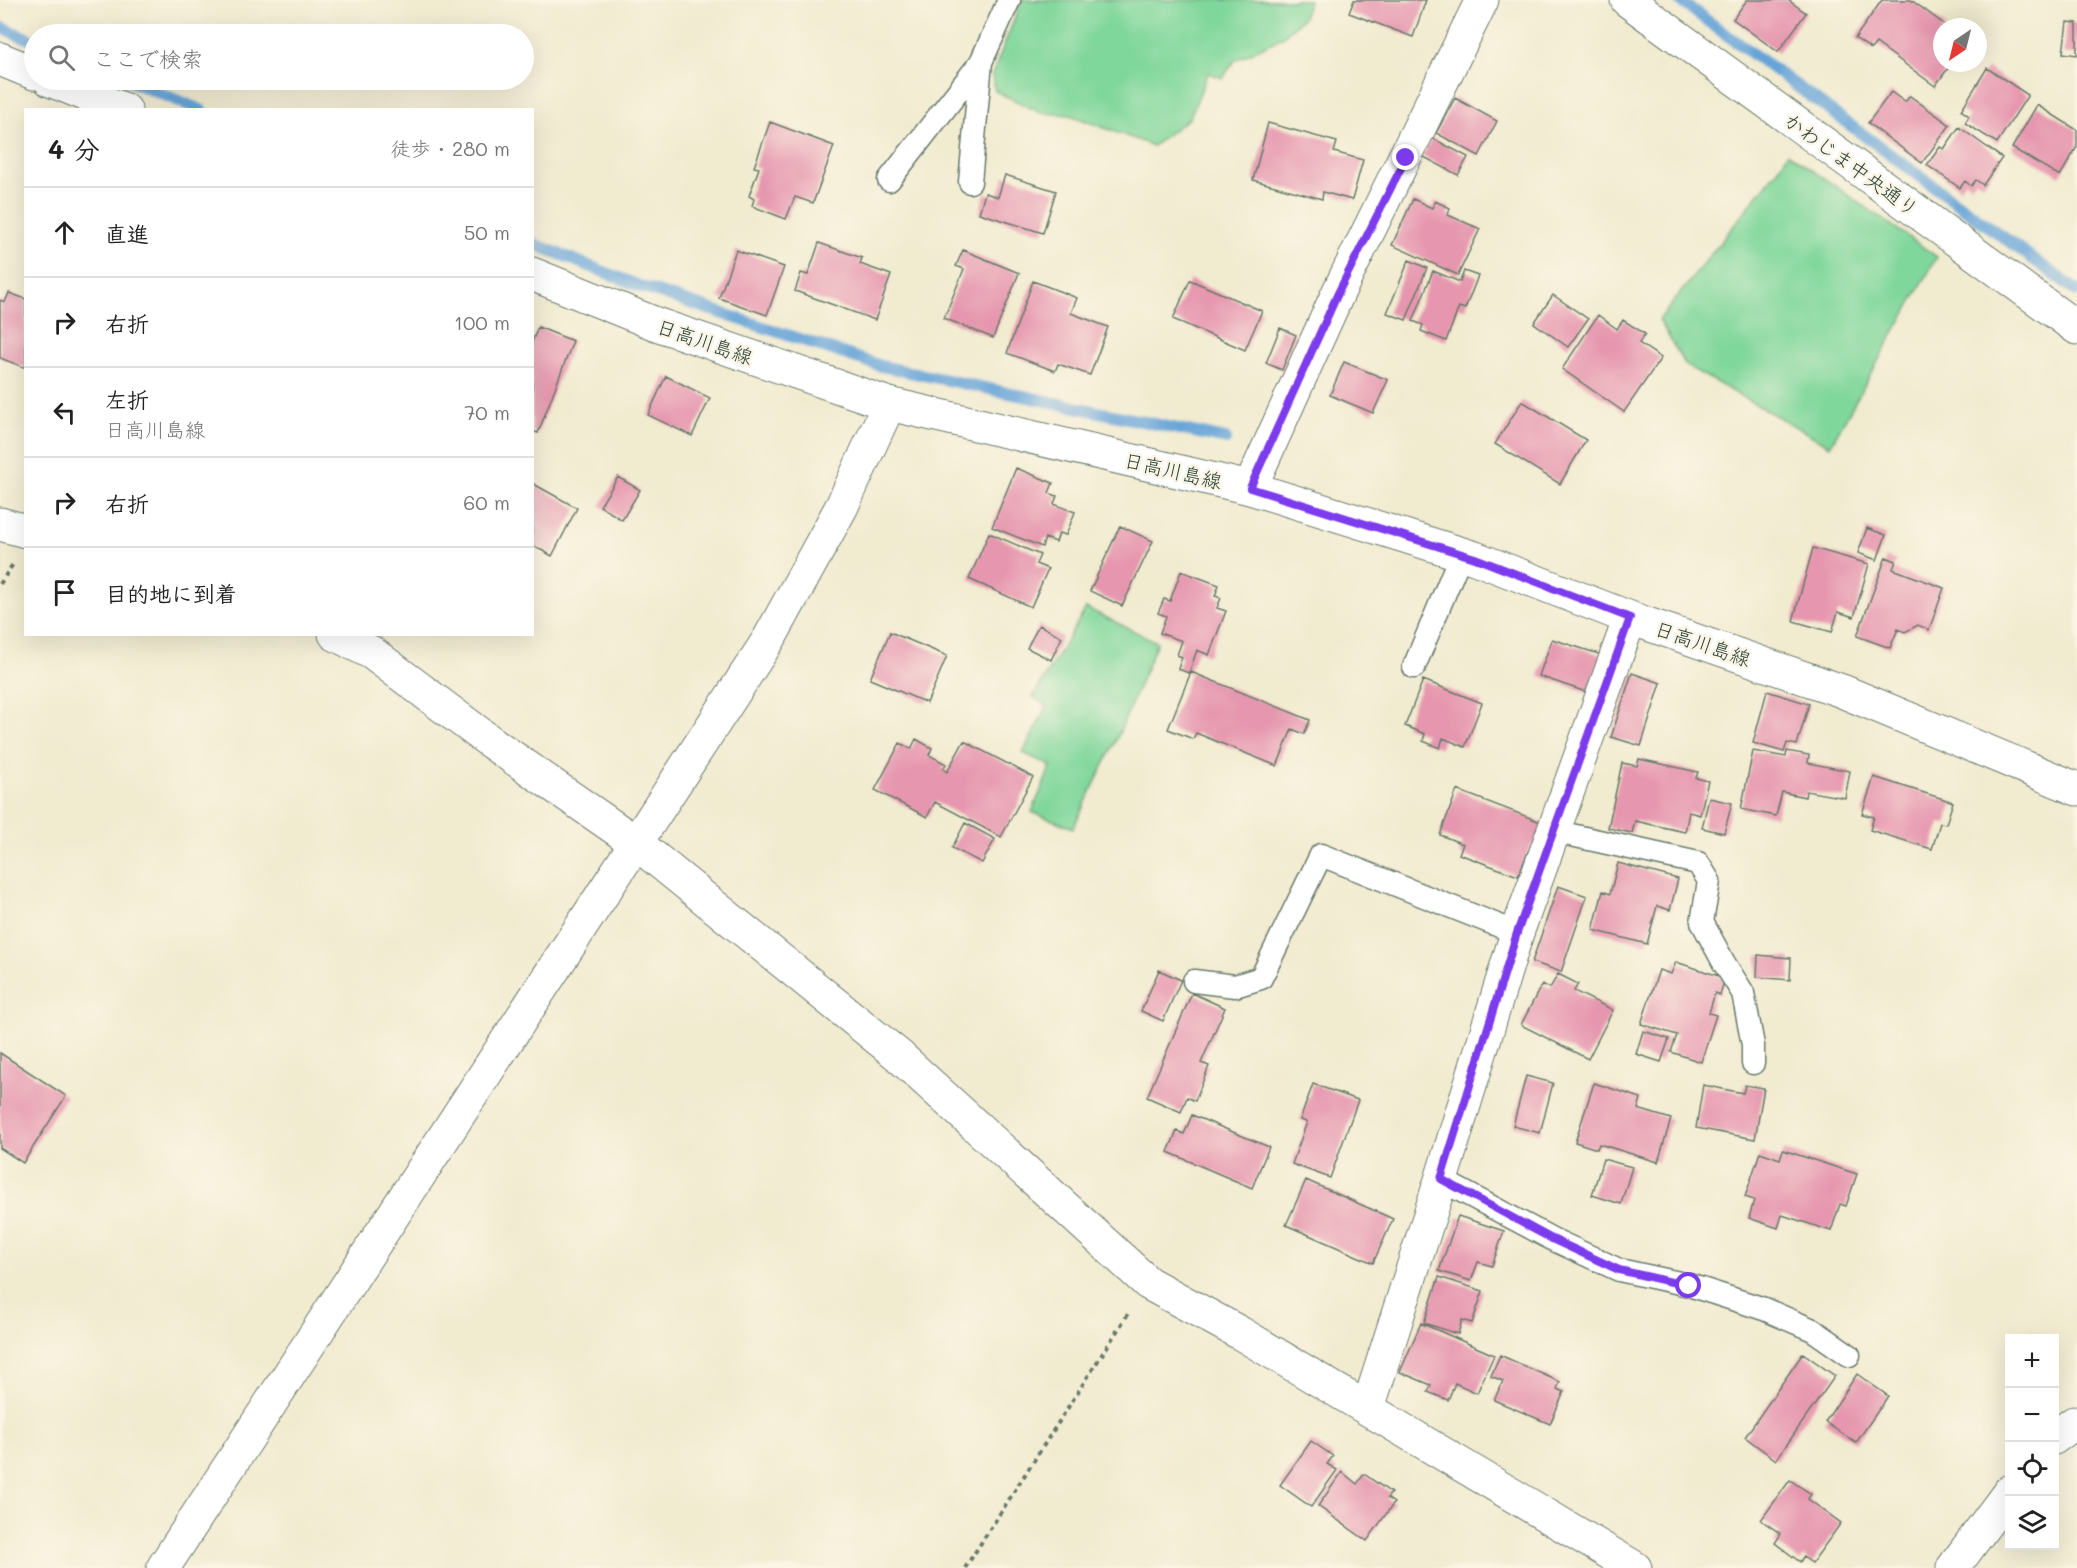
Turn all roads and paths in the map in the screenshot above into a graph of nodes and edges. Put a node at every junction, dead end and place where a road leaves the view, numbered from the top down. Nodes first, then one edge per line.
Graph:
1 (1009, 0) edge
2 (1482, 0) edge
3 (1627, 0) edge
4 (0, 59) edge
5 (981, 62) junction
6 (24, 69) edge
7 (75, 90) edge
8 (119, 108) edge
9 (889, 180) dead end
10 (970, 182) dead end
11 (534, 275) edge
12 (2077, 328) edge
13 (889, 404) junction
14 (1250, 488) junction
15 (0, 524) edge
16 (24, 530) edge
17 (1461, 554) junction
18 (1630, 618) junction
19 (339, 636) edge
20 (1414, 667) dead end
21 (2077, 789) edge
22 (1554, 831) junction
23 (635, 842) junction
24 (1517, 933) junction
25 (1194, 981) dead end
26 (1753, 1063) dead end
27 (1441, 1179) junction
28 (1148, 1283) junction
29 (1849, 1355) dead end
30 (1368, 1408) junction
31 (2077, 1423) edge
32 (2059, 1435) edge
33 (2006, 1496) edge
34 (163, 1568) edge
35 (965, 1568) edge
36 (1635, 1568) edge
37 (1953, 1568) edge

1 - 5 lane
2 - 14 street
3 - 12 street, かわじま中央通り
4 - 6 street
5 - 9 lane
5 - 10 lane
7 - 8 street
11 - 13 street, 日高川島線
13 - 14 street, 日高川島線
13 - 23 street
14 - 17 street, 日高川島線
15 - 16 street
17 - 18 street, 日高川島線
17 - 20 lane
18 - 21 street, 日高川島線
18 - 22 street
19 - 23 street
22 - 24 street
22 - 26 lane
23 - 28 street
23 - 34 street
24 - 25 lane
24 - 27 street
27 - 29 lane
27 - 30 street
28 - 30 street
28 - 35 path
30 - 36 street
31 - 32 street
33 - 37 street

